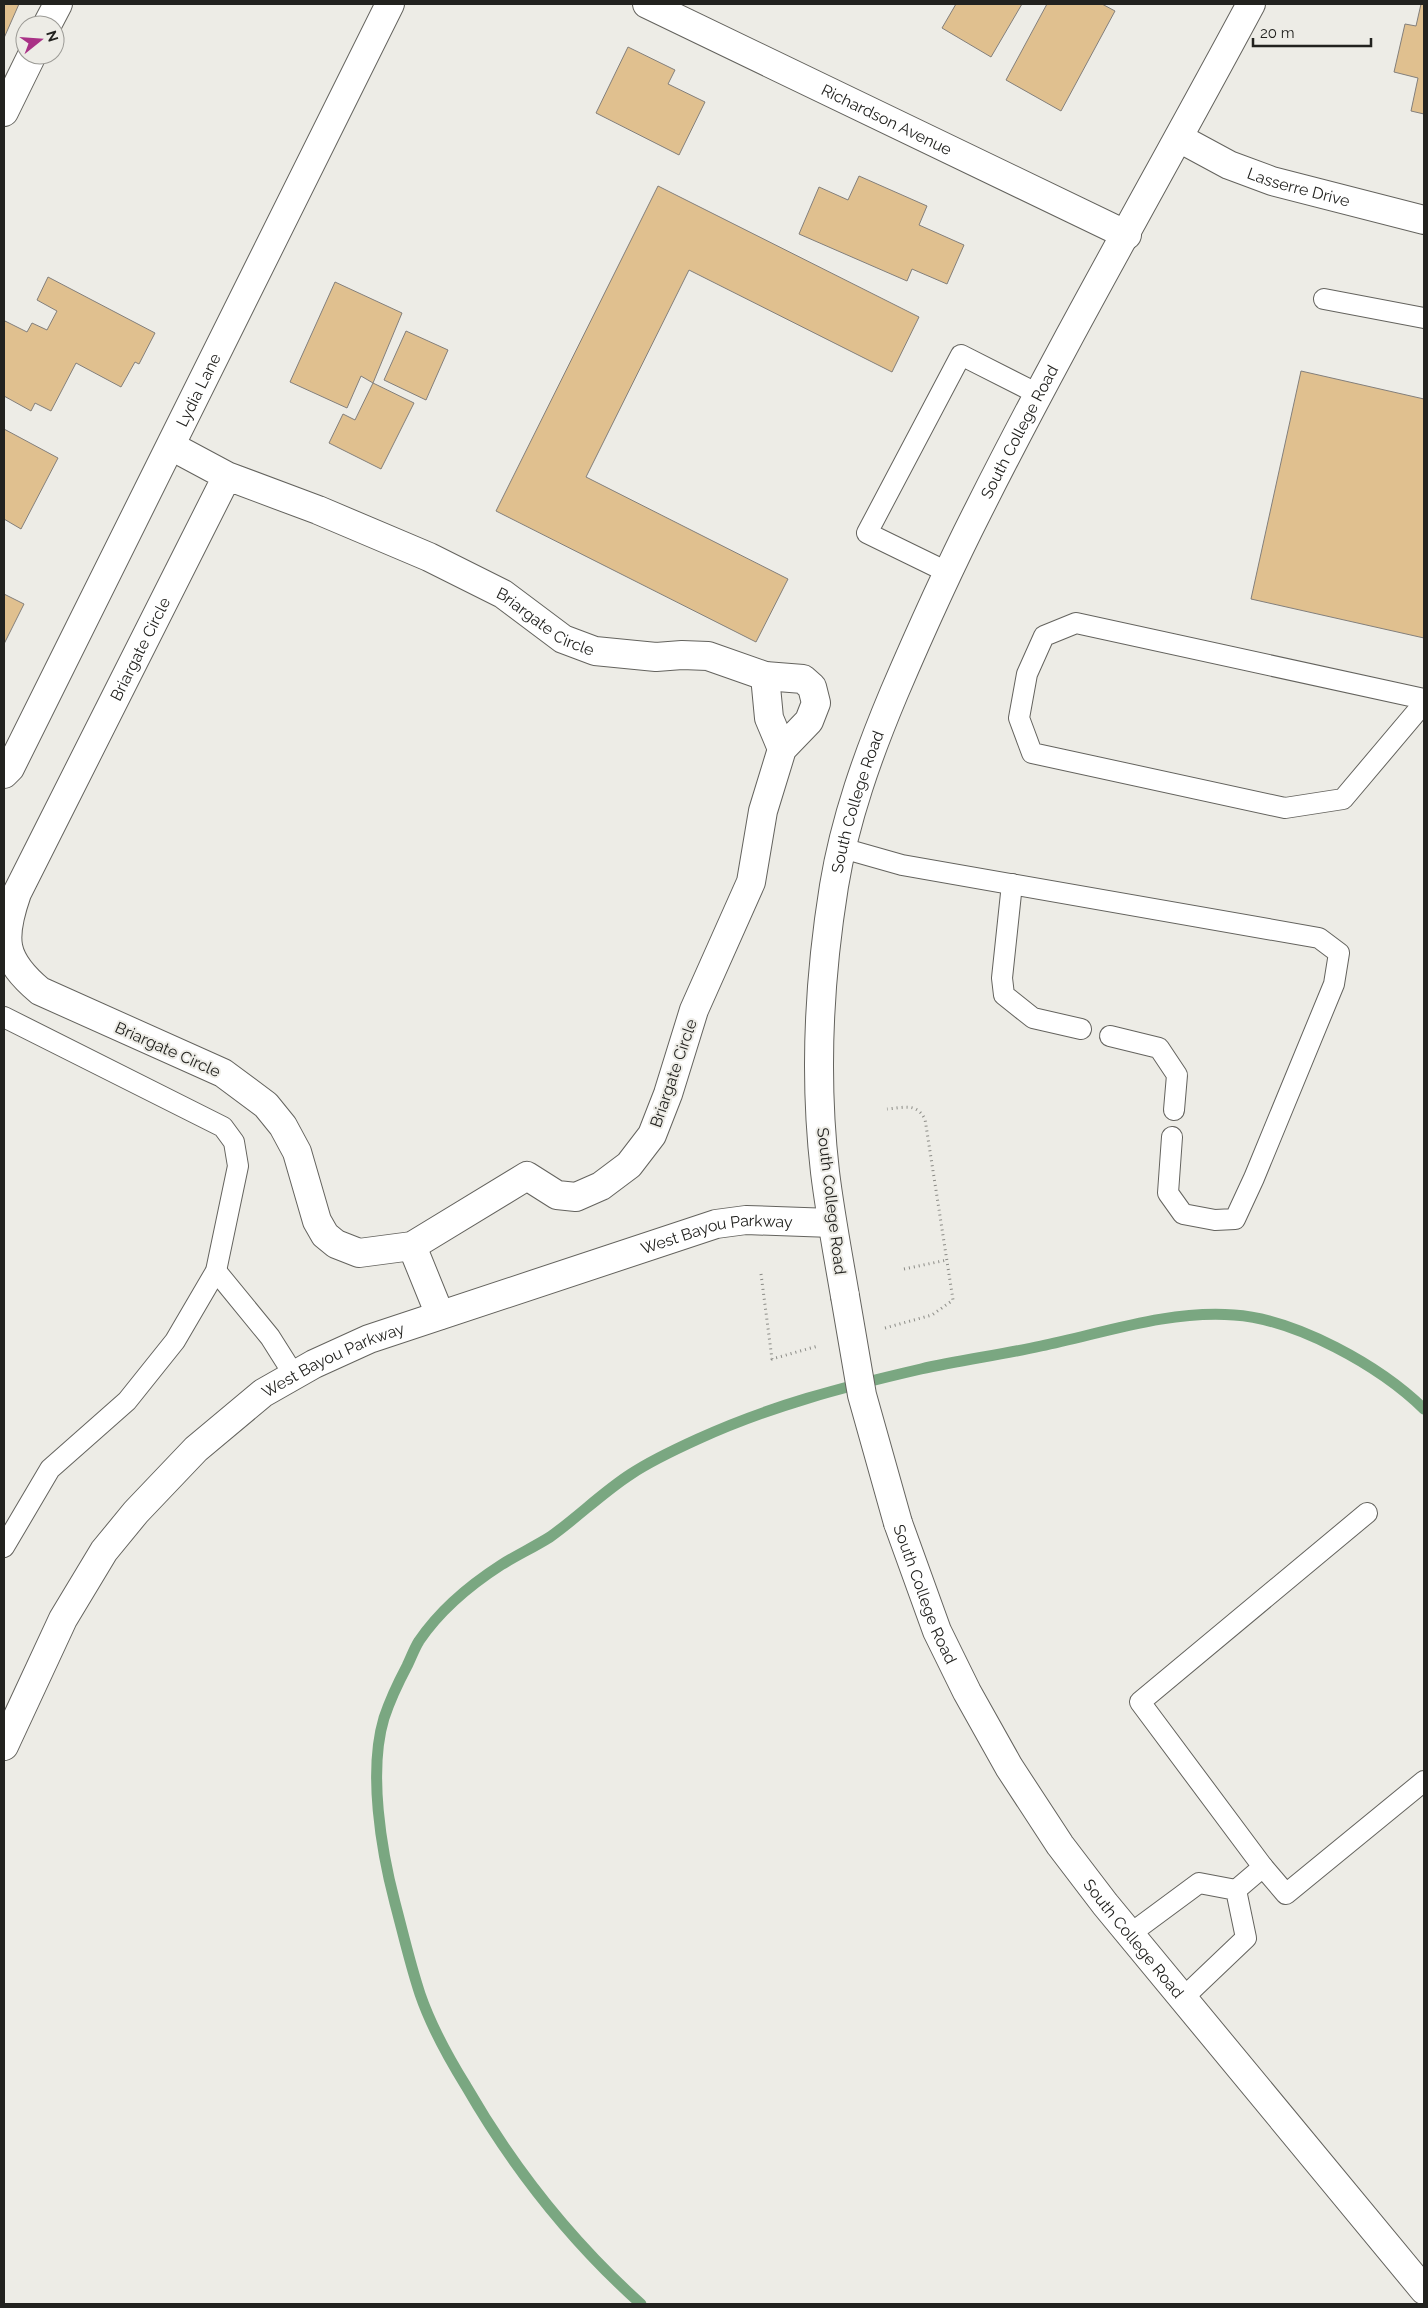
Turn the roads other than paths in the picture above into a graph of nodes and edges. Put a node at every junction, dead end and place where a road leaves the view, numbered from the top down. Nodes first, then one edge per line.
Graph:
1 (390, 4) edge
2 (647, 4) edge
3 (1251, 4) edge
4 (27, 65) edge
5 (4, 112) edge
6 (1179, 138) junction
7 (1424, 220) edge
8 (1126, 234) junction
9 (1324, 299) dead end
10 (1424, 318) edge
11 (1038, 394) junction
12 (171, 446) junction
13 (227, 476) junction
14 (947, 572) junction
15 (765, 676) junction
16 (1424, 701) edge
17 (782, 749) junction
18 (4, 774) edge
19 (842, 848) junction
20 (1012, 884) junction
21 (4, 1017) edge
22 (1081, 1029) dead end
23 (1110, 1036) dead end
24 (1174, 1110) dead end
25 (1172, 1137) dead end
26 (832, 1224) junction
27 (412, 1246) junction
28 (216, 1271) junction
29 (440, 1315) junction
30 (294, 1375) junction
31 (1367, 1513) dead end
32 (4, 1547) edge
33 (4, 1745) edge
34 (1424, 1781) edge
35 (1263, 1867) junction
36 (1236, 1890) junction
37 (1130, 1934) junction
38 (1183, 1998) junction
39 (1424, 2290) edge

1 - 12 street, Lydia Lane
2 - 8 street, Richardson Avenue
3 - 6 street, South College Road
4 - 5 street
6 - 7 street, Lasserre Drive
6 - 8 street, South College Road
8 - 11 street, South College Road
9 - 10 lane
11 - 14 street, South College Road
11 - 14 lane
12 - 13 street, Briargate Circle
12 - 18 street, Lydia Lane
13 - 15 street, Briargate Circle
13 - 27 street, Briargate Circle
14 - 19 street, South College Road
15 - 17 street
15 - 17 street, Briargate Circle
16 - 16 lane
17 - 27 street, Briargate Circle
19 - 20 lane
19 - 26 street, South College Road
20 - 22 lane
20 - 25 lane
21 - 28 lane
23 - 24 lane
26 - 29 street, West Bayou Parkway
26 - 37 street, South College Road, bridge
27 - 29 street
28 - 30 lane
28 - 32 lane
29 - 30 street, West Bayou Parkway
30 - 33 street, West Bayou Parkway
31 - 35 lane
34 - 35 lane
35 - 36 lane
36 - 37 lane
36 - 38 lane
37 - 38 street, South College Road
38 - 39 street, South College Road

